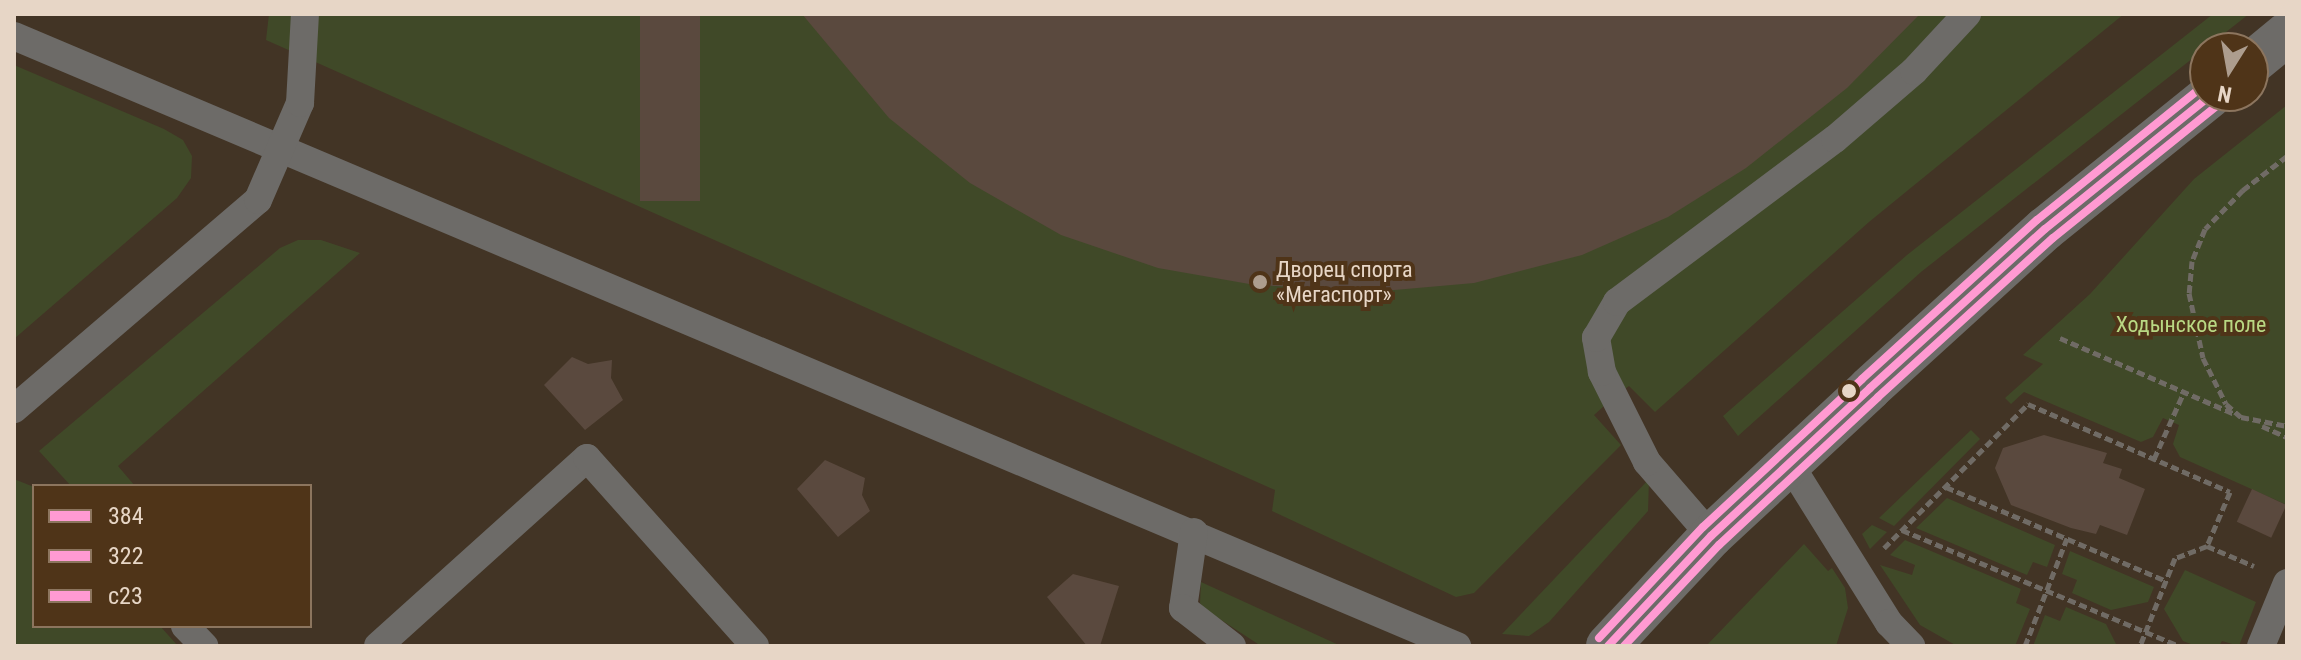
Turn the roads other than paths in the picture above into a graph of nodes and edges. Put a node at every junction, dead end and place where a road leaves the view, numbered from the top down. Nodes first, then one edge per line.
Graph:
1 (305, 14) edge
2 (1967, 14) edge
3 (2287, 34) edge
4 (14, 36) edge
5 (2269, 49) edge
6 (2190, 112) edge
7 (279, 148) junction
8 (14, 409) edge
9 (1789, 463) junction
10 (1194, 532) junction
11 (1711, 536) junction
12 (2287, 583) edge
13 (187, 628) edge
14 (204, 646) edge
15 (378, 646) edge
16 (755, 646) edge
17 (1232, 646) edge
18 (1457, 646) edge
19 (1608, 646) edge
20 (1911, 646) edge
21 (2261, 646) edge

1 - 7 lane
2 - 11 lane
3 - 5 street
4 - 7 lane
6 - 9 street
7 - 8 lane
7 - 10 lane
9 - 11 street
9 - 20 lane
10 - 17 lane
10 - 18 lane
11 - 19 street
12 - 21 lane
13 - 14 lane
15 - 16 lane

